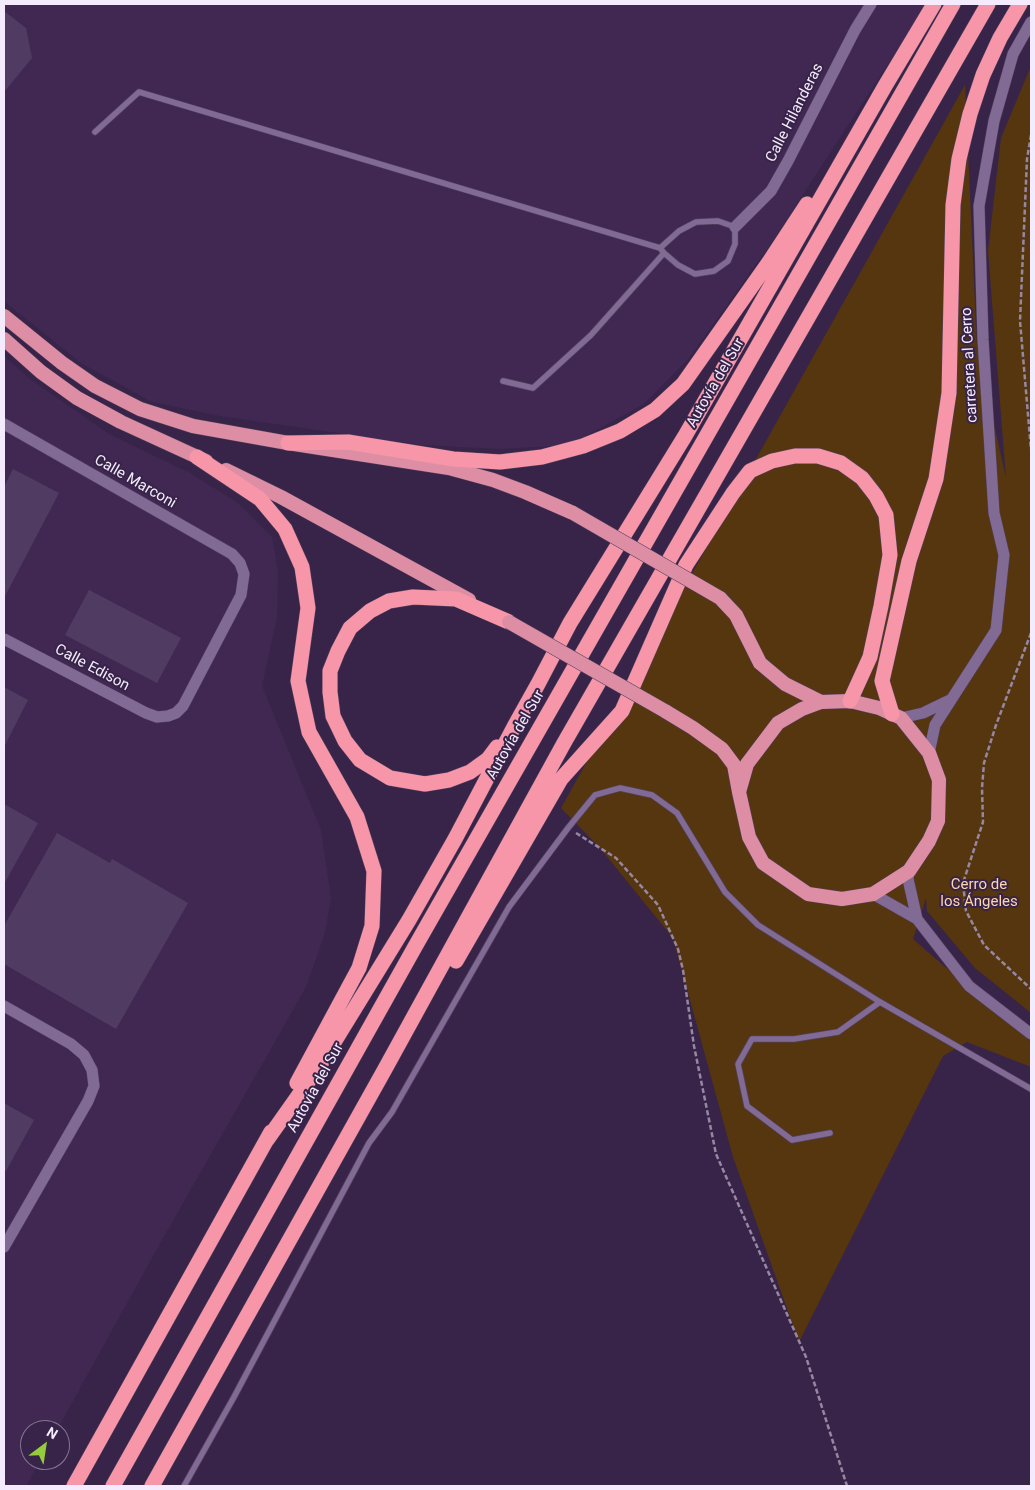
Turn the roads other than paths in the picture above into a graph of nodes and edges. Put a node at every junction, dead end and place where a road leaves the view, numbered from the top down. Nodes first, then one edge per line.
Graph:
1 (871, 4) edge
2 (934, 4) edge
3 (953, 4) edge
4 (988, 4) edge
5 (1020, 4) edge
6 (1031, 22) edge
7 (95, 132) dead end
8 (843, 161) junction
9 (734, 227) junction
10 (662, 250) junction
11 (4, 316) edge
12 (4, 339) edge
13 (503, 381) dead end
14 (4, 424) edge
15 (288, 443) junction
16 (196, 457) junction
17 (509, 622) junction
18 (4, 639) edge
19 (950, 700) junction
20 (850, 701) junction
21 (821, 702) junction
22 (168, 716) joint
23 (897, 716) junction
24 (514, 726) junction
25 (929, 753) junction
26 (739, 792) junction
27 (909, 871) junction
28 (873, 894) junction
29 (917, 919) junction
30 (880, 1002) junction
31 (4, 1006) edge
32 (1031, 1034) edge
33 (385, 1069) junction
34 (1031, 1089) edge
35 (830, 1133) dead end
36 (267, 1140) junction
37 (4, 1247) edge
38 (74, 1486) edge
39 (113, 1486) edge
40 (152, 1486) edge
41 (184, 1486) edge

1 - 9 street, Calle Hilanderas
2 - 8 highway
3 - 39 highway, Autovía del Sur
4 - 33 highway
5 - 23 highway
6 - 19 street, carretera al Cerro
7 - 10 lane
8 - 15 highway
8 - 24 highway
9 - 10 lane
9 - 10 lane
10 - 13 lane
11 - 15 highway
12 - 16 highway
14 - 22 street, Calle Marconi
15 - 21 highway, bridge
16 - 17 highway
16 - 36 highway
17 - 24 highway
17 - 26 highway, bridge
18 - 22 street, Calle Edison
19 - 23 street
19 - 25 street, carretera al Cerro
20 - 21 highway
20 - 23 highway
20 - 33 highway
21 - 26 highway
23 - 25 highway
24 - 36 highway
25 - 27 highway
26 - 28 highway
27 - 28 highway
27 - 29 street
28 - 29 street
29 - 32 street
30 - 34 lane
30 - 35 lane
30 - 41 lane
31 - 37 street
33 - 40 highway
36 - 38 highway

